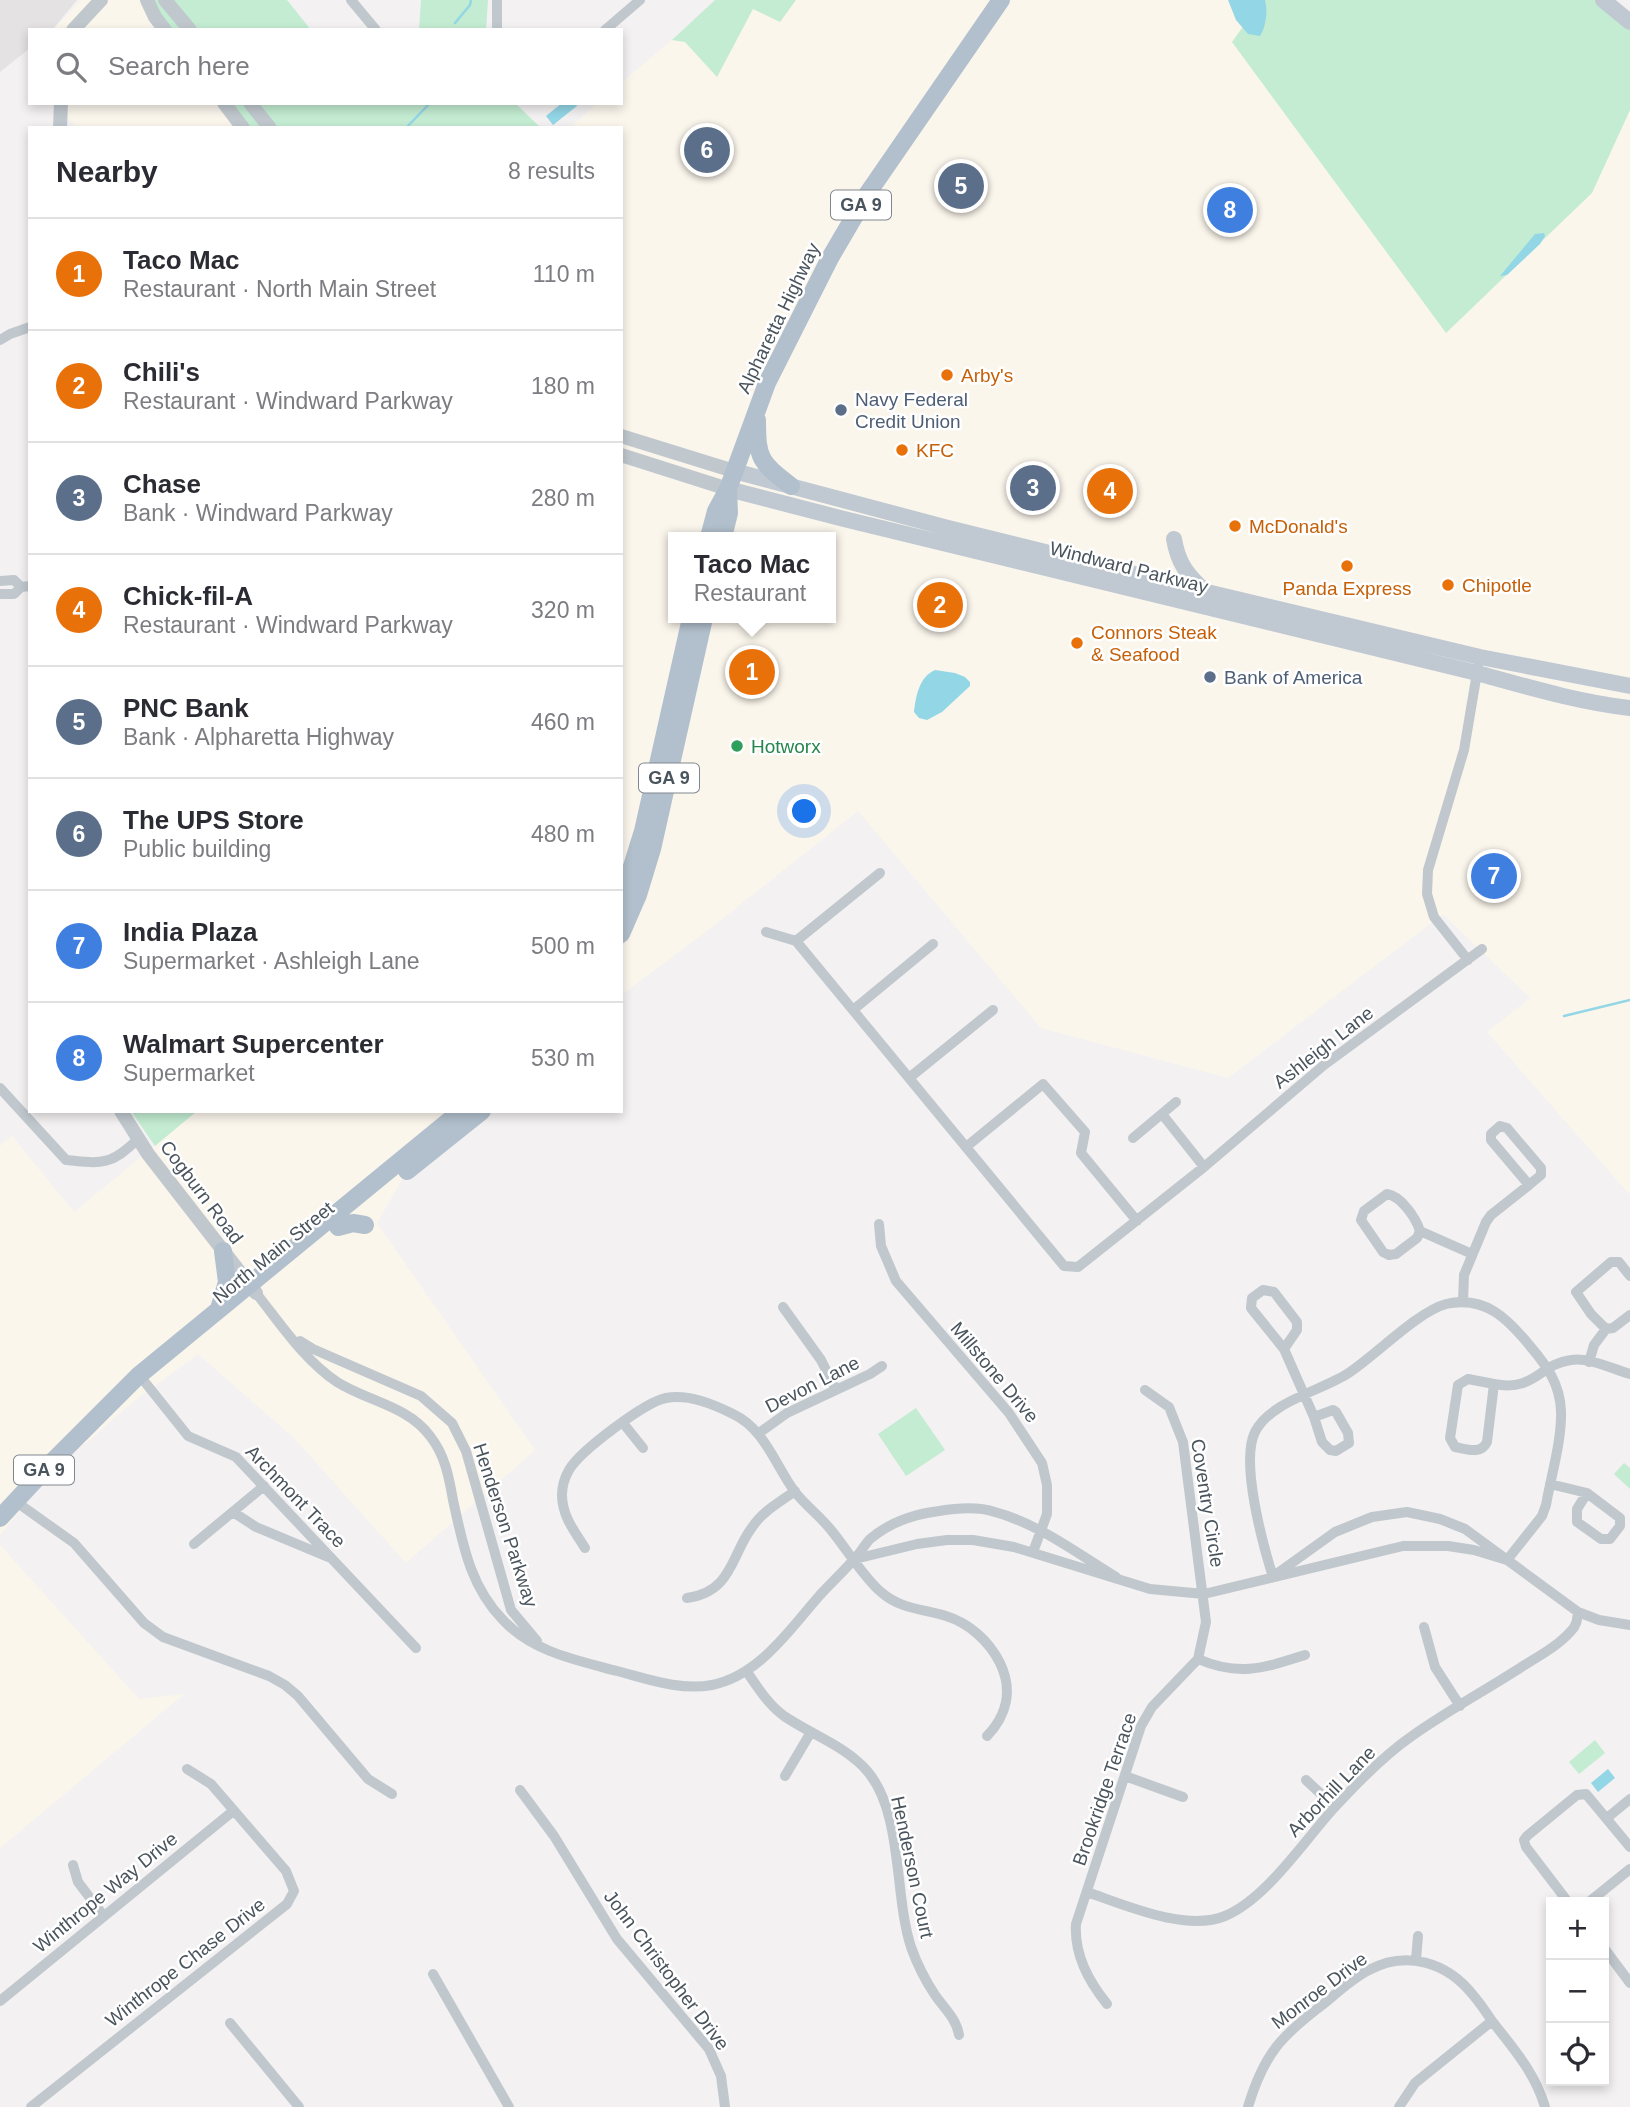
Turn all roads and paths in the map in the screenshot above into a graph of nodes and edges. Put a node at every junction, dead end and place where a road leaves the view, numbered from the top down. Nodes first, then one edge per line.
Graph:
1 (101, 0) edge
2 (147, 0) edge
3 (165, 0) edge
4 (351, 0) edge
5 (497, 0) edge
6 (640, 0) edge
7 (1001, 0) edge
8 (1603, 0) edge
9 (1630, 22) edge
10 (75, 28) edge
11 (163, 28) edge
12 (188, 28) edge
13 (374, 28) edge
14 (497, 28) edge
15 (608, 28) edge
16 (61, 105) edge
17 (226, 105) edge
18 (252, 105) edge
19 (60, 126) edge
20 (241, 126) edge
21 (268, 126) edge
22 (28, 328) edge
23 (0, 340) edge
24 (756, 410) junction
25 (623, 437) edge
26 (623, 456) edge
27 (734, 471) junction
28 (791, 486) junction
29 (728, 489) junction
30 (710, 532) edge
31 (724, 532) edge
32 (1174, 539) dead end
33 (0, 582) edge
34 (26, 586) edge
35 (1207, 592) junction
36 (0, 594) edge
37 (690, 623) edge
38 (703, 623) edge
39 (1478, 665) junction
40 (1630, 686) edge
41 (1630, 708) edge
42 (880, 873) dead end
43 (623, 895) edge
44 (623, 929) edge
45 (766, 932) dead end
46 (796, 942) junction
47 (933, 944) dead end
48 (1482, 950) dead end
49 (1468, 960) junction
50 (853, 1010) junction
51 (993, 1010) dead end
52 (909, 1078) junction
53 (0, 1088) edge
54 (1176, 1102) dead end
55 (122, 1113) edge
56 (459, 1113) edge
57 (480, 1113) edge
58 (1162, 1114) junction
59 (1133, 1138) dead end
60 (138, 1139) junction
61 (966, 1147) junction
62 (1204, 1167) junction
63 (1529, 1185) junction
64 (1137, 1221) junction
65 (879, 1224) dead end
66 (365, 1225) dead end
67 (338, 1227) junction
68 (1420, 1231) junction
69 (223, 1251) junction
70 (1472, 1254) junction
71 (1630, 1276) edge
72 (253, 1289) junction
73 (1463, 1302) junction
74 (783, 1307) dead end
75 (218, 1310) junction
76 (1630, 1315) edge
77 (1606, 1329) junction
78 (286, 1332) junction
79 (1284, 1349) junction
80 (1589, 1362) junction
81 (882, 1366) dead end
82 (1550, 1369) junction
83 (1630, 1374) edge
84 (144, 1381) junction
85 (679, 1384) dead end
86 (1494, 1384) junction
87 (836, 1390) junction
88 (1145, 1390) dead end
89 (1305, 1395) junction
90 (679, 1397) junction
91 (1314, 1417) dead end
92 (89, 1423) junction
93 (623, 1423) junction
94 (759, 1433) junction
95 (643, 1448) dead end
96 (1550, 1484) junction
97 (264, 1486) junction
98 (794, 1491) junction
99 (1587, 1493) junction
100 (15, 1501) junction
101 (233, 1512) junction
102 (0, 1518) edge
103 (1041, 1532) junction
104 (194, 1544) dead end
105 (585, 1548) dead end
106 (1033, 1552) junction
107 (855, 1559) junction
108 (333, 1560) junction
109 (1507, 1560) junction
110 (1116, 1577) junction
111 (1273, 1577) junction
112 (1204, 1594) junction
113 (687, 1598) dead end
114 (1578, 1612) junction
115 (1627, 1624) edge
116 (1424, 1627) dead end
117 (416, 1648) dead end
118 (547, 1650) junction
119 (1305, 1655) dead end
120 (1198, 1659) junction
121 (747, 1671) junction
122 (1460, 1706) junction
123 (811, 1732) junction
124 (987, 1736) dead end
125 (187, 1769) dead end
126 (785, 1776) dead end
127 (1125, 1776) junction
128 (1306, 1780) dead end
129 (520, 1790) dead end
130 (392, 1794) dead end
131 (1183, 1797) dead end
132 (1630, 1799) edge
133 (1335, 1807) junction
134 (233, 1811) junction
135 (1607, 1818) junction
136 (1630, 1847) edge
137 (73, 1865) dead end
138 (1630, 1869) edge
139 (1087, 1892) junction
140 (1564, 1897) edge
141 (1595, 1897) edge
142 (103, 1915) junction
143 (1418, 1936) dead end
144 (1609, 1955) edge
145 (1416, 1959) junction
146 (433, 1974) dead end
147 (1630, 1983) edge
148 (0, 2001) edge
149 (1107, 2004) dead end
150 (1492, 2021) junction
151 (230, 2023) dead end
152 (959, 2035) dead end
153 (31, 2107) edge
154 (299, 2107) edge
155 (509, 2107) edge
156 (725, 2107) edge
157 (1248, 2107) edge
158 (1399, 2107) edge
159 (1545, 2107) edge

1 - 10 street
2 - 11 street
3 - 12 street
4 - 13 street
5 - 14 street
6 - 15 street
7 - 24 main road, Alpharetta Highway / GA 9
8 - 9 main road
16 - 19 street
17 - 20 street
18 - 21 street
22 - 23 street
24 - 27 main road, Alpharetta Highway / GA 9
24 - 28 main road
25 - 27 street, Windward Parkway
26 - 29 street, Windward Parkway
27 - 28 main road, Windward Parkway
27 - 29 main road, Alpharetta Highway / GA 9
28 - 35 main road, Windward Parkway
29 - 30 main road, GA 9
29 - 31 main road, GA 9
29 - 39 main road, Windward Parkway
32 - 35 main road
33 - 34 street
34 - 36 street
35 - 39 main road, Windward Parkway
37 - 43 main road, GA 9
38 - 44 main road, GA 9
39 - 40 main road, Windward Parkway
39 - 41 main road, Windward Parkway
39 - 49 street
42 - 46 street
45 - 46 street
46 - 50 street, Ashleigh Lane
47 - 50 street
48 - 49 street, Ashleigh Lane
49 - 62 street, Ashleigh Lane
50 - 52 street, Ashleigh Lane
51 - 52 street
52 - 61 street, Ashleigh Lane
53 - 60 street
54 - 58 street
55 - 60 street, Cogburn Road
56 - 72 main road, North Main Street / GA 9
57 - 67 main road, North Main Street / GA 9
58 - 59 street
58 - 62 street
60 - 69 street, Cogburn Road
61 - 64 street, Ashleigh Lane
61 - 64 street
62 - 64 street, Ashleigh Lane
63 - 63 street
63 - 70 street
65 - 103 street, Millstone Drive
66 - 67 main road
67 - 72 main road, North Main Street / GA 9
68 - 68 street
68 - 70 street
69 - 72 street, Cogburn Road
69 - 75 main road
70 - 73 street
71 - 77 street
72 - 75 main road, North Main Street / GA 9
72 - 78 street, Henderson Parkway
72 - 84 main road, North Main Street / GA 9
73 - 82 street
73 - 89 street
74 - 87 street
75 - 92 main road, North Main Street / GA 9
76 - 77 street
77 - 80 street
78 - 118 street, Henderson Parkway
78 - 118 street, Henderson Parkway
79 - 79 street
79 - 89 street
80 - 82 street
80 - 83 street
81 - 87 street, Devon Lane
82 - 86 street
82 - 96 street
84 - 92 main road, North Main Street / GA 9
84 - 97 street, Archmont Trace
85 - 90 street
86 - 86 street
87 - 94 street, Devon Lane
88 - 112 street, Coventry Circle
89 - 91 street
89 - 111 street
90 - 93 street
90 - 94 street
92 - 100 main road, North Main Street / GA 9
93 - 95 street
93 - 105 street
94 - 98 street
96 - 99 street
96 - 109 street
97 - 101 street
97 - 108 street, Archmont Trace
98 - 107 street
98 - 113 street
99 - 99 street
100 - 102 main road, North Main Street / GA 9
100 - 130 street
101 - 104 street
101 - 108 street
103 - 106 street, Millstone Drive
103 - 107 street, Henderson Parkway
103 - 110 street, Henderson Parkway
106 - 107 street, Henderson Parkway
106 - 110 street, Henderson Parkway
107 - 121 street, Henderson Parkway
107 - 124 street
108 - 117 street, Archmont Trace
109 - 111 street, Henderson Parkway
109 - 111 street, Henderson Parkway
109 - 114 street, Henderson Parkway
110 - 112 street, Henderson Parkway
111 - 112 street, Henderson Parkway
112 - 120 street
114 - 115 street, Henderson Parkway
114 - 122 street, Arborhill Lane
116 - 122 street
118 - 121 street, Henderson Parkway
119 - 120 street
120 - 127 street, Brookridge Terrace
121 - 123 street, Henderson Court
122 - 133 street, Arborhill Lane
123 - 126 street
123 - 152 street, Henderson Court
125 - 134 street, Winthrope Chase Drive
127 - 131 street
127 - 139 street, Brookridge Terrace
128 - 133 street
129 - 156 street, John Christopher Drive
132 - 135 street
133 - 139 street, Arborhill Lane
134 - 142 street, Winthrope Way Drive
134 - 153 street, Winthrope Chase Drive
135 - 136 street
135 - 140 street
137 - 142 street
138 - 141 street
139 - 149 street, Brookridge Terrace
142 - 148 street, Winthrope Way Drive
143 - 145 street
144 - 147 street
145 - 150 street, Monroe Drive
145 - 157 street, Monroe Drive
146 - 155 street
150 - 158 street
150 - 159 street, Monroe Drive
151 - 154 street

